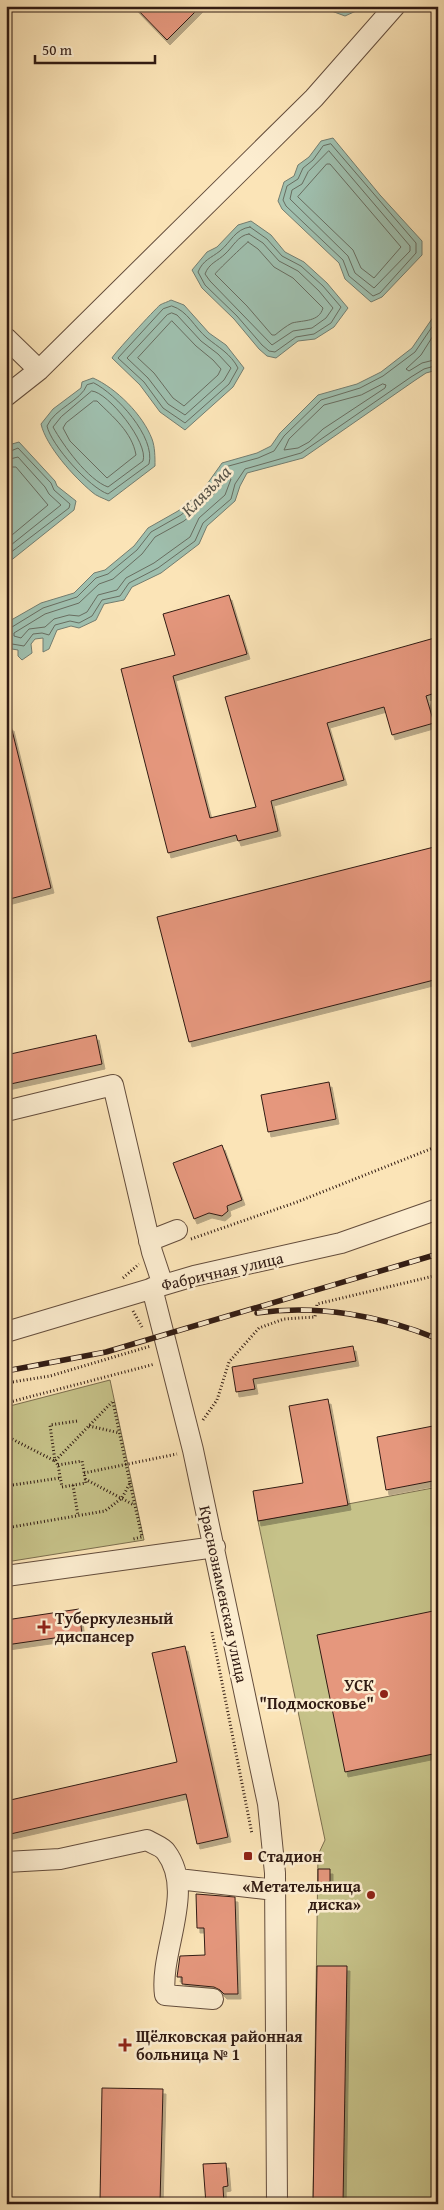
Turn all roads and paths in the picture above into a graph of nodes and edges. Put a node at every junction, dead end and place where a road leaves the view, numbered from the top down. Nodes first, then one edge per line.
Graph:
1 (395, 6) edge
2 (6, 338) edge
3 (39, 370) junction
4 (6, 396) edge
5 (6, 1111) edge
6 (438, 1146) edge
7 (438, 1209) edge
8 (183, 1235) joint
9 (150, 1242) junction
10 (438, 1275) edge
11 (157, 1287) junction
12 (132, 1309) dead end
13 (6, 1332) edge
14 (146, 1333) dead end
15 (152, 1345) dead end
16 (158, 1363) dead end
17 (6, 1383) edge
18 (6, 1403) edge
19 (77, 1421) dead end
20 (202, 1421) dead end
21 (89, 1426) junction
22 (120, 1434) junction
23 (6, 1436) edge
24 (184, 1453) junction
25 (57, 1463) junction
26 (177, 1464) dead end
27 (126, 1465) junction
28 (84, 1473) junction
29 (60, 1478) junction
30 (85, 1478) junction
31 (130, 1483) junction
32 (73, 1485) junction
33 (6, 1486) edge
34 (122, 1498) junction
35 (135, 1505) junction
36 (78, 1516) junction
37 (6, 1528) edge
38 (132, 1539) dead end
39 (215, 1547) junction
40 (6, 1576) edge
41 (210, 1626) dead end
42 (252, 1836) dead end
43 (6, 1862) edge
44 (178, 1879) junction
45 (275, 1890) junction
46 (213, 1999) dead end
47 (277, 2204) edge

1 - 3 street
2 - 3 street
3 - 4 street
5 - 9 street, Краснознаменская улица
6 - 8 path
7 - 11 street, Фабричная улица
8 - 9 street
9 - 11 street, Краснознаменская улица
10 - 20 path
11 - 13 street, Фабричная улица
11 - 24 street, Краснознаменская улица
12 - 14 path
15 - 17 path
16 - 18 path
19 - 25 path
21 - 22 path
21 - 22 path
21 - 25 path
22 - 27 path
23 - 25 path
24 - 26 path
24 - 27 path
24 - 39 street, Краснознаменская улица
25 - 28 path
25 - 29 path
27 - 28 path
27 - 31 path
28 - 30 path
29 - 32 path
29 - 33 path
30 - 32 path
30 - 34 path
31 - 34 path
31 - 35 path
32 - 36 path
34 - 35 path
34 - 36 path
35 - 38 path
36 - 37 path
39 - 40 street
39 - 45 street, Краснознаменская улица
41 - 42 path
43 - 44 street
44 - 45 street
44 - 46 street
45 - 47 street, Краснознаменская улица

